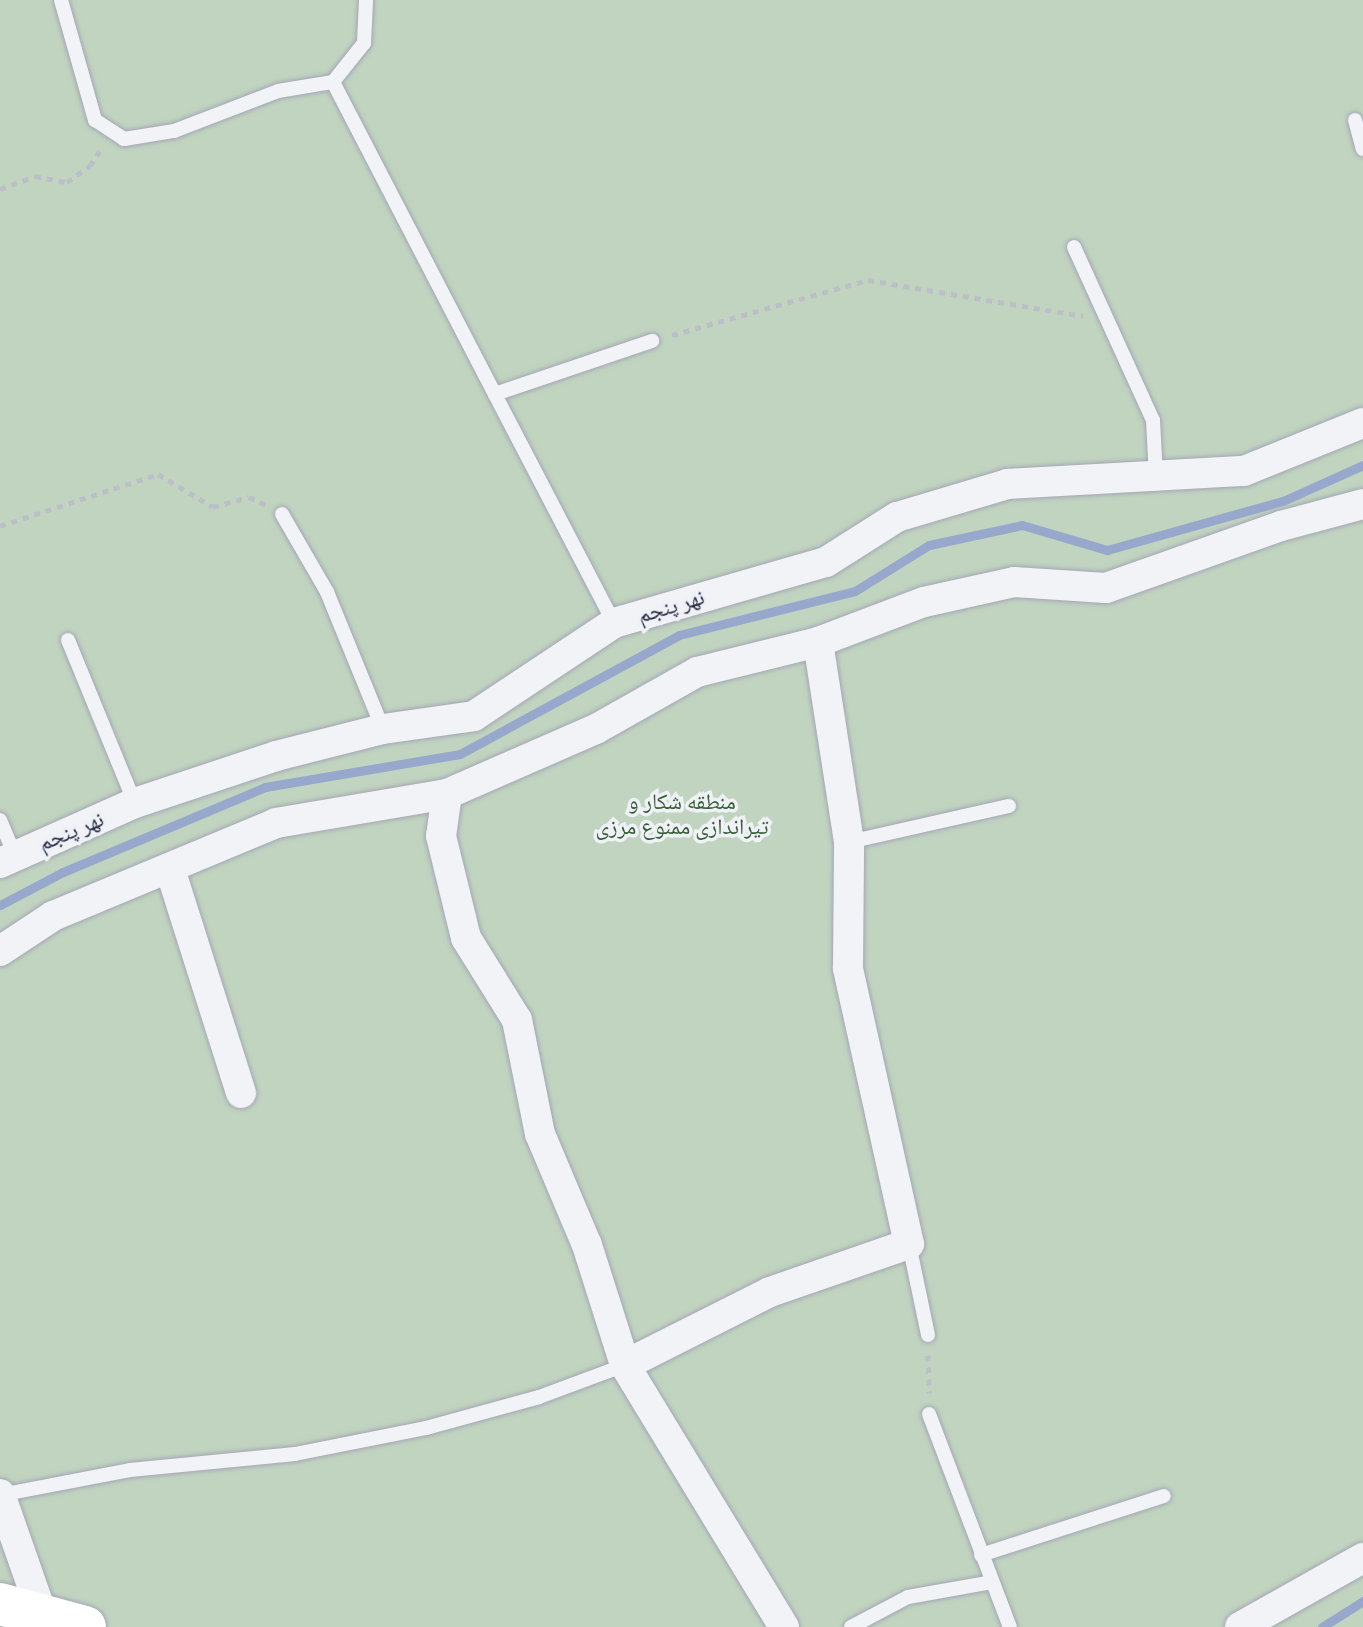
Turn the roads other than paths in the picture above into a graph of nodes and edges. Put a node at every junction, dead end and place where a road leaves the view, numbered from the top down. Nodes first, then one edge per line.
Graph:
1 (61, 0) edge
2 (366, 0) edge
3 (333, 82) junction
4 (1355, 120) dead end
5 (1363, 149) edge
6 (1074, 247) dead end
7 (652, 341) road end
8 (495, 394) junction
9 (1363, 423) edge
10 (1156, 477) junction
11 (1363, 504) edge
12 (282, 514) road end
13 (614, 623) junction
14 (68, 640) dead end
15 (818, 642) junction
16 (383, 729) junction
17 (447, 794) junction
18 (135, 803) junction
19 (1009, 806) dead end
20 (0, 820) edge
21 (849, 842) junction
22 (7, 859) edge
23 (170, 869) junction
24 (0, 951) edge
25 (241, 1093) dead end
26 (909, 1244) junction
27 (928, 1335) road end
28 (625, 1365) junction
29 (929, 1414) road end
30 (0, 1494) edge
31 (1164, 1496) dead end
32 (981, 1555) junction
33 (1363, 1558) edge
34 (992, 1582) junction
35 (0, 1604) edge
36 (42, 1614) junction
37 (85, 1627) edge
38 (784, 1627) edge
39 (851, 1627) edge
40 (1010, 1627) edge
41 (1240, 1627) edge

1 - 3 lane
2 - 3 lane
3 - 8 lane
4 - 5 lane
6 - 10 lane
7 - 8 lane
8 - 13 lane
9 - 10 street, نهر پنجم
10 - 13 street, نهر پنجم
11 - 15 street
12 - 16 lane
13 - 16 street, نهر پنجم
14 - 18 lane
15 - 17 street
15 - 21 street
16 - 18 street, نهر پنجم
17 - 23 street
17 - 28 street
18 - 22 street, نهر پنجم
19 - 21 lane
20 - 22 lane
21 - 26 street
23 - 24 street
23 - 25 street
26 - 27 lane
26 - 28 street
28 - 30 lane
28 - 38 street
29 - 32 lane
30 - 36 street
31 - 32 lane
32 - 34 lane
33 - 41 street
34 - 39 lane
34 - 40 lane
35 - 36 street
36 - 37 street

